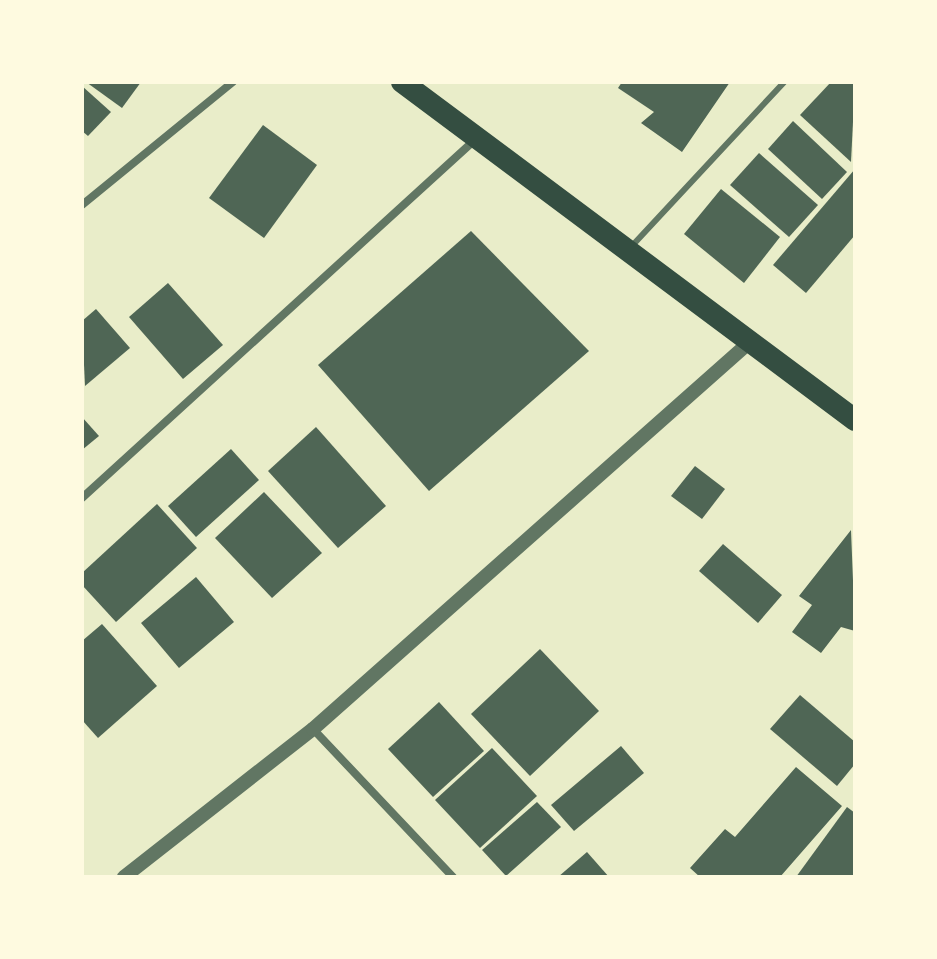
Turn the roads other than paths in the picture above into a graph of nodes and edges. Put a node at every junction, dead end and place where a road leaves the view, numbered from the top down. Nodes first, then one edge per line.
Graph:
1 (233, 82) edge
2 (402, 82) edge
3 (784, 82) edge
4 (478, 138) junction
5 (82, 205) edge
6 (630, 248) junction
7 (751, 341) junction
8 (855, 420) edge
9 (82, 498) edge
10 (313, 729) junction
11 (124, 877) edge
12 (453, 877) edge

1 - 5 street
2 - 4 highway
3 - 6 lane
4 - 6 highway
4 - 9 street
6 - 7 highway
7 - 8 highway
7 - 10 street
10 - 11 street
10 - 12 street

